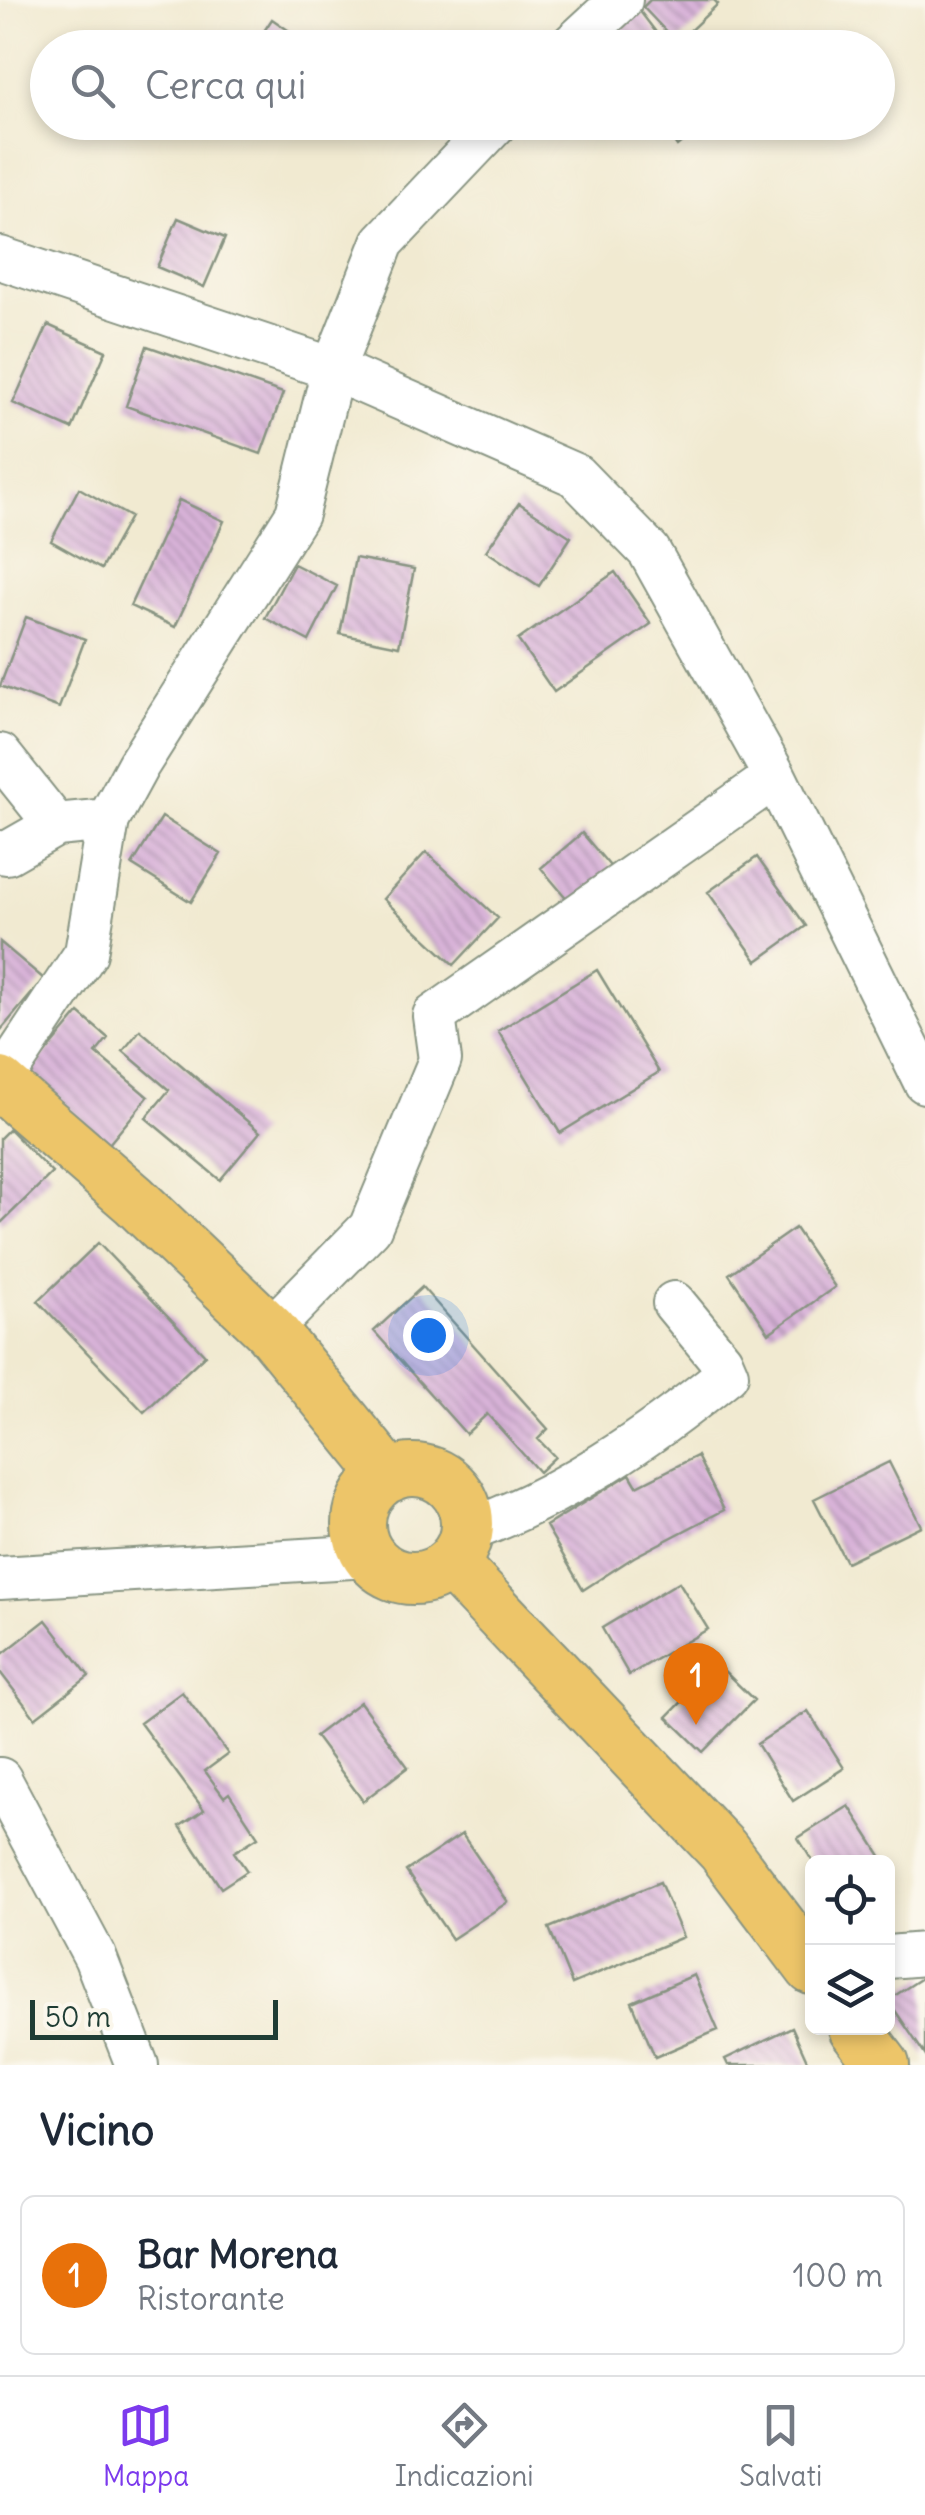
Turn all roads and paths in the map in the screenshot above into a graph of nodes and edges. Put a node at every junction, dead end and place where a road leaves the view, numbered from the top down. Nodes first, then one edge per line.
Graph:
1 (621, 0) edge
2 (588, 30) edge
3 (481, 140) edge
4 (0, 258) edge
5 (333, 369) junction
6 (0, 755) edge
7 (776, 777) junction
8 (108, 820) junction
9 (56, 825) junction
10 (0, 852) edge
11 (925, 1082) edge
12 (0, 1083) edge
13 (674, 1303) dead end
14 (270, 1330) junction
15 (389, 1476) junction
16 (459, 1547) junction
17 (369, 1556) junction
18 (0, 1578) edge
19 (0, 1779) edge
20 (925, 1954) edge
21 (895, 1956) edge
22 (805, 1957) edge
23 (861, 2035) edge
24 (137, 2065) edge
25 (882, 2065) edge

1 - 2 street
3 - 5 street
4 - 5 street
5 - 7 street
5 - 8 street
6 - 9 street
7 - 11 street
7 - 14 street
8 - 9 street
8 - 12 street
9 - 10 street
12 - 14 main road
13 - 16 street
14 - 15 main road
15 - 16 main road
15 - 17 main road
16 - 17 main road
16 - 22 main road
17 - 18 street
19 - 24 street
20 - 21 street
23 - 25 main road

